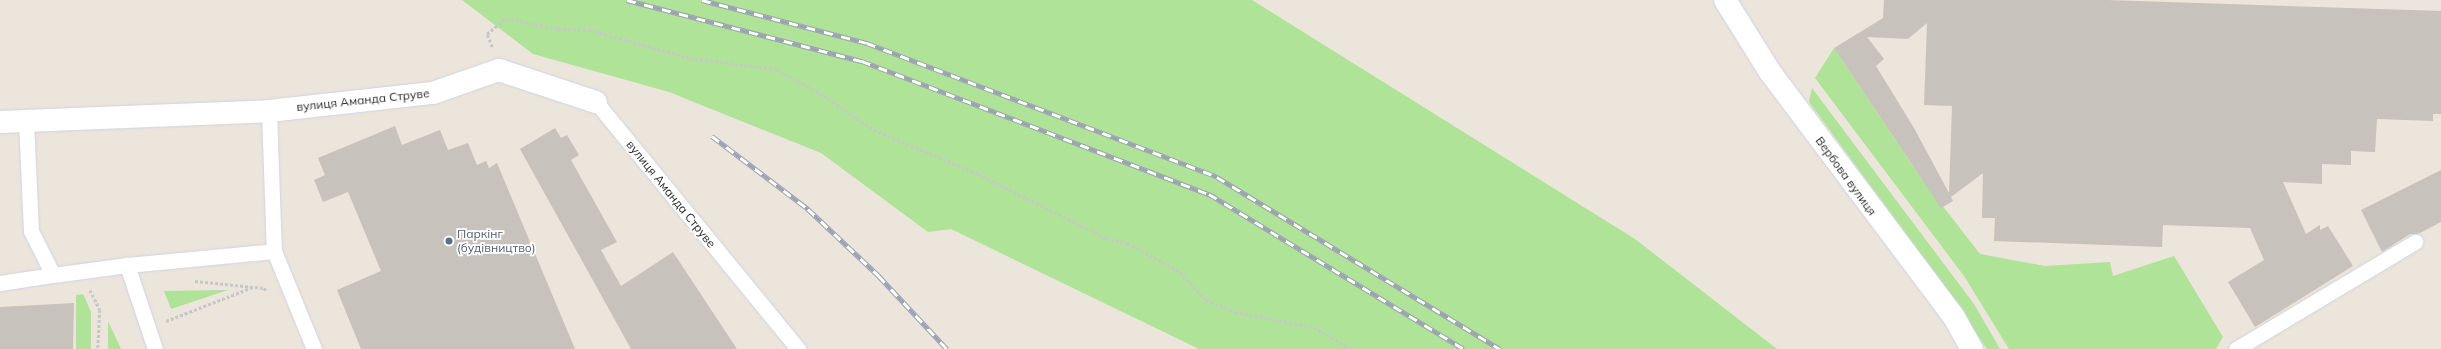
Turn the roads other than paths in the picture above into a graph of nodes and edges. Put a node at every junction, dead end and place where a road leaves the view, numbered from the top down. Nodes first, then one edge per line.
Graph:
1 (1724, 0) edge
2 (596, 102) joint
3 (269, 111) junction
4 (26, 121) junction
5 (0, 122) edge
6 (2415, 242) dead end
7 (274, 251) junction
8 (127, 265) junction
9 (53, 275) junction
10 (0, 283) edge
11 (795, 348) edge
12 (155, 349) edge
13 (314, 349) edge
14 (1972, 349) edge
15 (2236, 349) edge

1 - 14 street, Вербова вулиця
2 - 3 street, вулиця Аманда Струве
2 - 11 lane, вулиця Аманда Струве
3 - 4 street, вулиця Аманда Струве
3 - 7 lane
4 - 5 street, вулиця Аманда Струве
4 - 9 lane
6 - 15 lane
7 - 8 lane
7 - 13 lane
8 - 9 lane
8 - 12 lane
9 - 10 lane

